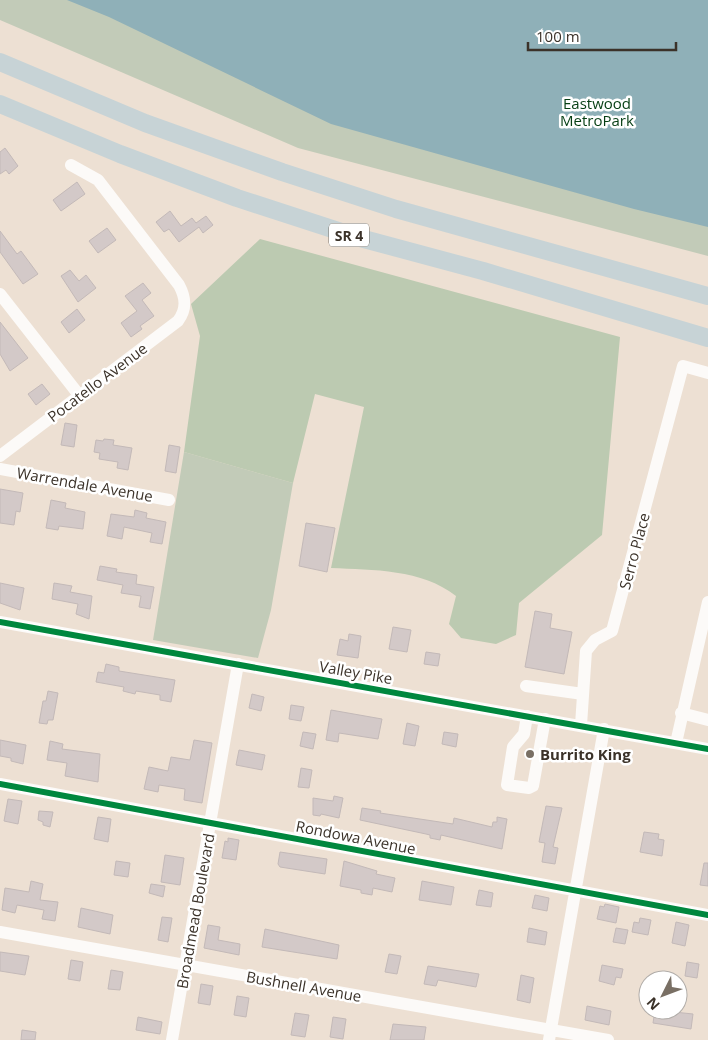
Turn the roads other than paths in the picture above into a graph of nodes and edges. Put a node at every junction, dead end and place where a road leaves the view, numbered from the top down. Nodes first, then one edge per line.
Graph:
1 (0, 62) edge
2 (0, 104) edge
3 (71, 165) dead end
4 (0, 294) edge
5 (708, 296) edge
6 (708, 338) edge
7 (708, 373) edge
8 (79, 395) junction
9 (0, 456) edge
10 (0, 469) edge
11 (169, 500) dead end
12 (708, 602) edge
13 (0, 622) edge
14 (703, 646) edge
15 (238, 664) junction
16 (526, 686) dead end
17 (583, 694) junction
18 (681, 714) junction
19 (528, 716) junction
20 (545, 719) junction
21 (708, 720) edge
22 (581, 726) junction
23 (604, 729) junction
24 (676, 743) junction
25 (708, 749) edge
26 (0, 784) edge
27 (210, 823) junction
28 (575, 891) junction
29 (708, 916) edge
30 (0, 932) edge
31 (185, 965) junction
32 (550, 1035) edge
33 (172, 1040) edge
34 (608, 1040) edge

1 - 5 highway, SR 4
2 - 6 highway, SR 4
3 - 8 street, Pocatello Avenue
4 - 8 street
7 - 17 street, Serro Place
8 - 9 street, Pocatello Avenue
10 - 11 street, Warrendale Avenue
12 - 14 street
13 - 15 street, Valley Pike
14 - 18 street
15 - 19 street, Valley Pike
15 - 27 street, Broadmead Boulevard
16 - 17 street
17 - 22 street, Serro Place
18 - 21 street
18 - 24 street
19 - 20 street, Valley Pike
19 - 20 street
20 - 22 street, Valley Pike
22 - 23 street, Valley Pike
23 - 24 street, Valley Pike
23 - 28 street
24 - 25 street, Valley Pike
26 - 27 street, Rondowa Avenue
27 - 28 street, Rondowa Avenue
27 - 31 street, Broadmead Boulevard
28 - 29 street, Rondowa Avenue
28 - 32 street
30 - 31 street, Bushnell Avenue
31 - 32 street, Bushnell Avenue
31 - 33 street, Broadmead Boulevard
32 - 34 street, Bushnell Avenue

